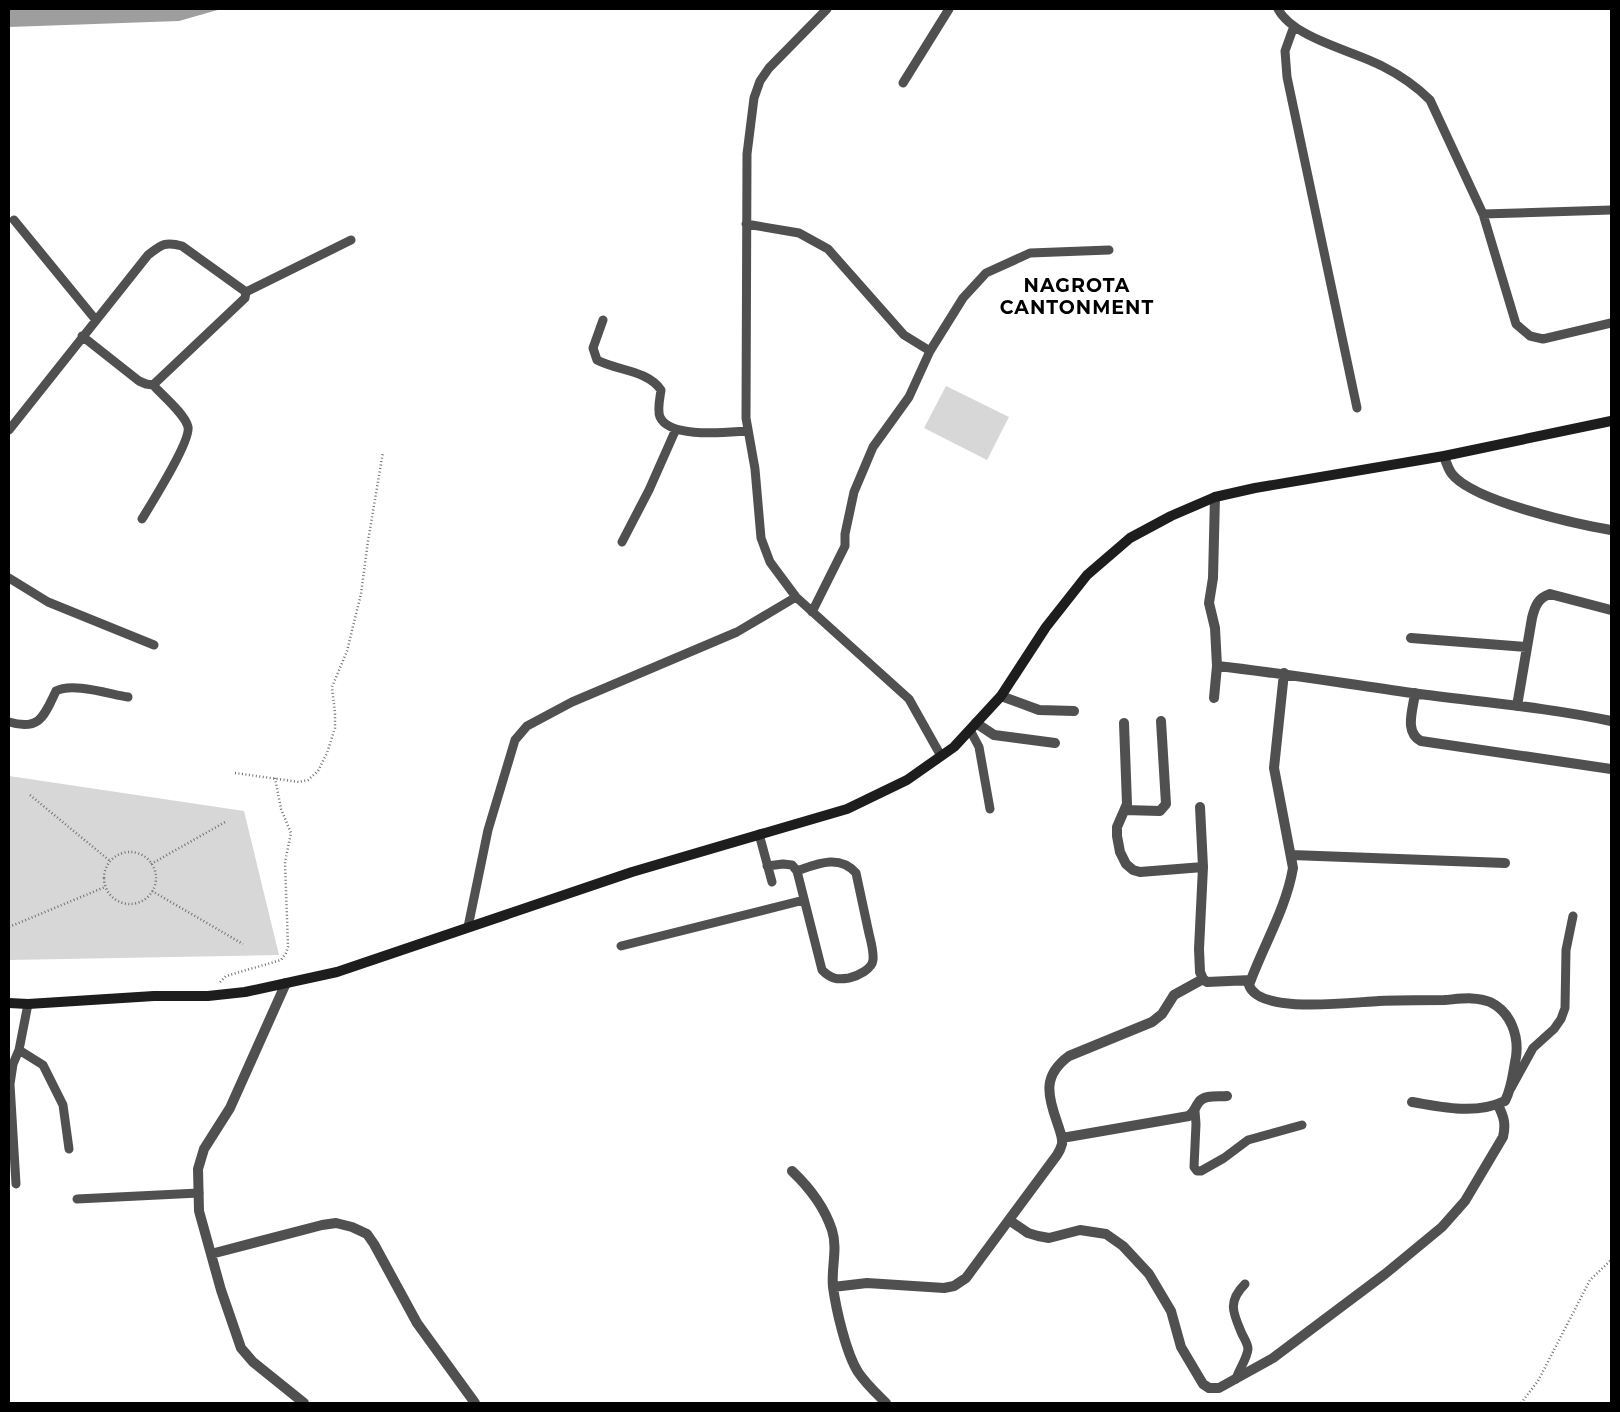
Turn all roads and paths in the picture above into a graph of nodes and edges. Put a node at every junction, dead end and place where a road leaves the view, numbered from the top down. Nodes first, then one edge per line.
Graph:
1 (827, 9) edge
2 (950, 9) edge
3 (1278, 9) edge
4 (1294, 26) junction
5 (903, 83) dead end
6 (1611, 210) edge
7 (1483, 214) junction
8 (14, 220) dead end
9 (746, 224) junction
10 (351, 240) dead end
11 (1109, 250) dead end
12 (246, 292) junction
13 (95, 319) junction
14 (603, 320) dead end
15 (1611, 323) edge
16 (82, 336) junction
17 (930, 351) junction
18 (153, 385) junction
19 (1357, 408) dead end
20 (1611, 421) edge
21 (676, 429) junction
22 (9, 430) edge
23 (748, 430) junction
24 (384, 452) dead end
25 (1444, 456) junction
26 (1215, 497) junction
27 (142, 519) dead end
28 (1611, 530) edge
29 (622, 542) dead end
30 (9, 578) edge
31 (796, 597) junction
32 (1611, 610) edge
33 (812, 612) junction
34 (1411, 638) dead end
35 (154, 645) dead end
36 (1527, 647) junction
37 (1217, 666) junction
38 (1284, 673) junction
39 (1415, 694) junction
40 (1000, 696) junction
41 (128, 697) dead end
42 (1214, 698) dead end
43 (1518, 706) junction
44 (1074, 711) dead end
45 (1161, 721) dead end
46 (1611, 721) edge
47 (9, 722) edge
48 (1124, 723) dead end
49 (973, 726) junction
50 (1054, 743) dead end
51 (941, 756) junction
52 (1611, 769) edge
53 (235, 773) dead end
54 (275, 778) junction
55 (30, 796) dead end
56 (1200, 807) dead end
57 (990, 809) dead end
58 (1125, 810) junction
59 (226, 822) dead end
60 (759, 834) junction
61 (1292, 856) junction
62 (110, 861) junction
63 (1505, 863) dead end
64 (152, 864) junction
65 (768, 866) junction
66 (1203, 867) junction
67 (797, 871) junction
68 (772, 882) dead end
69 (105, 887) junction
70 (152, 891) junction
71 (804, 900) junction
72 (1574, 916) dead end
73 (468, 927) junction
74 (9, 928) edge
75 (242, 944) dead end
76 (621, 946) dead end
77 (1202, 979) junction
78 (1250, 980) junction
79 (286, 983) junction
80 (214, 995) junction
81 (9, 1003) edge
82 (28, 1004) junction
83 (19, 1050) junction
84 (1510, 1090) junction
85 (1228, 1096) dead end
86 (1412, 1102) dead end
87 (1498, 1105) junction
88 (1195, 1111) junction
89 (1302, 1125) dead end
90 (1062, 1138) junction
91 (69, 1149) dead end
92 (792, 1170) dead end
93 (16, 1184) dead end
94 (199, 1193) junction
95 (76, 1199) dead end
96 (1009, 1220) junction
97 (211, 1254) junction
98 (1611, 1260) edge
99 (1245, 1284) dead end
100 (833, 1287) junction
101 (1236, 1378) junction
102 (304, 1403) edge
103 (476, 1403) edge
104 (886, 1403) edge
105 (1521, 1403) edge

1 - 9 lane
2 - 5 lane
3 - 4 lane
4 - 7 lane
4 - 19 lane
6 - 7 lane
7 - 15 lane
8 - 13 lane
9 - 17 lane
9 - 23 lane
10 - 12 lane
11 - 17 lane
12 - 13 lane
12 - 18 lane
13 - 16 lane
14 - 21 lane
16 - 18 lane
16 - 22 lane
17 - 33 lane
18 - 27 lane
20 - 25 main road
21 - 23 lane
21 - 29 lane
23 - 31 lane
24 - 54 path
25 - 26 main road
25 - 28 street
26 - 37 street
26 - 40 main road
30 - 35 lane
31 - 33 lane
31 - 73 lane
32 - 36 street
33 - 51 lane
34 - 36 street
36 - 43 street
37 - 38 street
37 - 42 street
38 - 39 street
38 - 61 street
39 - 43 street
39 - 52 street
40 - 44 street
40 - 49 main road
41 - 47 lane
43 - 46 street
45 - 58 street
48 - 58 street
49 - 50 street
49 - 51 main road
49 - 57 lane
51 - 60 main road
53 - 54 path
54 - 80 path
55 - 62 path
56 - 66 street
58 - 66 street
59 - 64 path
60 - 65 lane
60 - 73 main road
61 - 63 street
61 - 78 street
62 - 64 path
62 - 69 path
64 - 70 path
65 - 67 lane
65 - 68 lane
66 - 77 street
67 - 71 lane
67 - 71 lane
69 - 70 path
69 - 74 path
70 - 75 path
71 - 76 lane
72 - 84 lane
73 - 79 main road
77 - 78 street
77 - 90 street
78 - 84 street
79 - 80 main road
79 - 94 street
80 - 82 main road
81 - 82 main road
82 - 83 lane
83 - 91 lane
83 - 93 lane
84 - 87 street
85 - 88 street
86 - 87 street
87 - 101 street
88 - 89 lane
88 - 90 street
90 - 96 street
92 - 100 street
94 - 95 lane
94 - 97 street
96 - 100 street
96 - 101 street
97 - 102 street
97 - 103 street
98 - 105 path
99 - 101 lane
100 - 104 street

